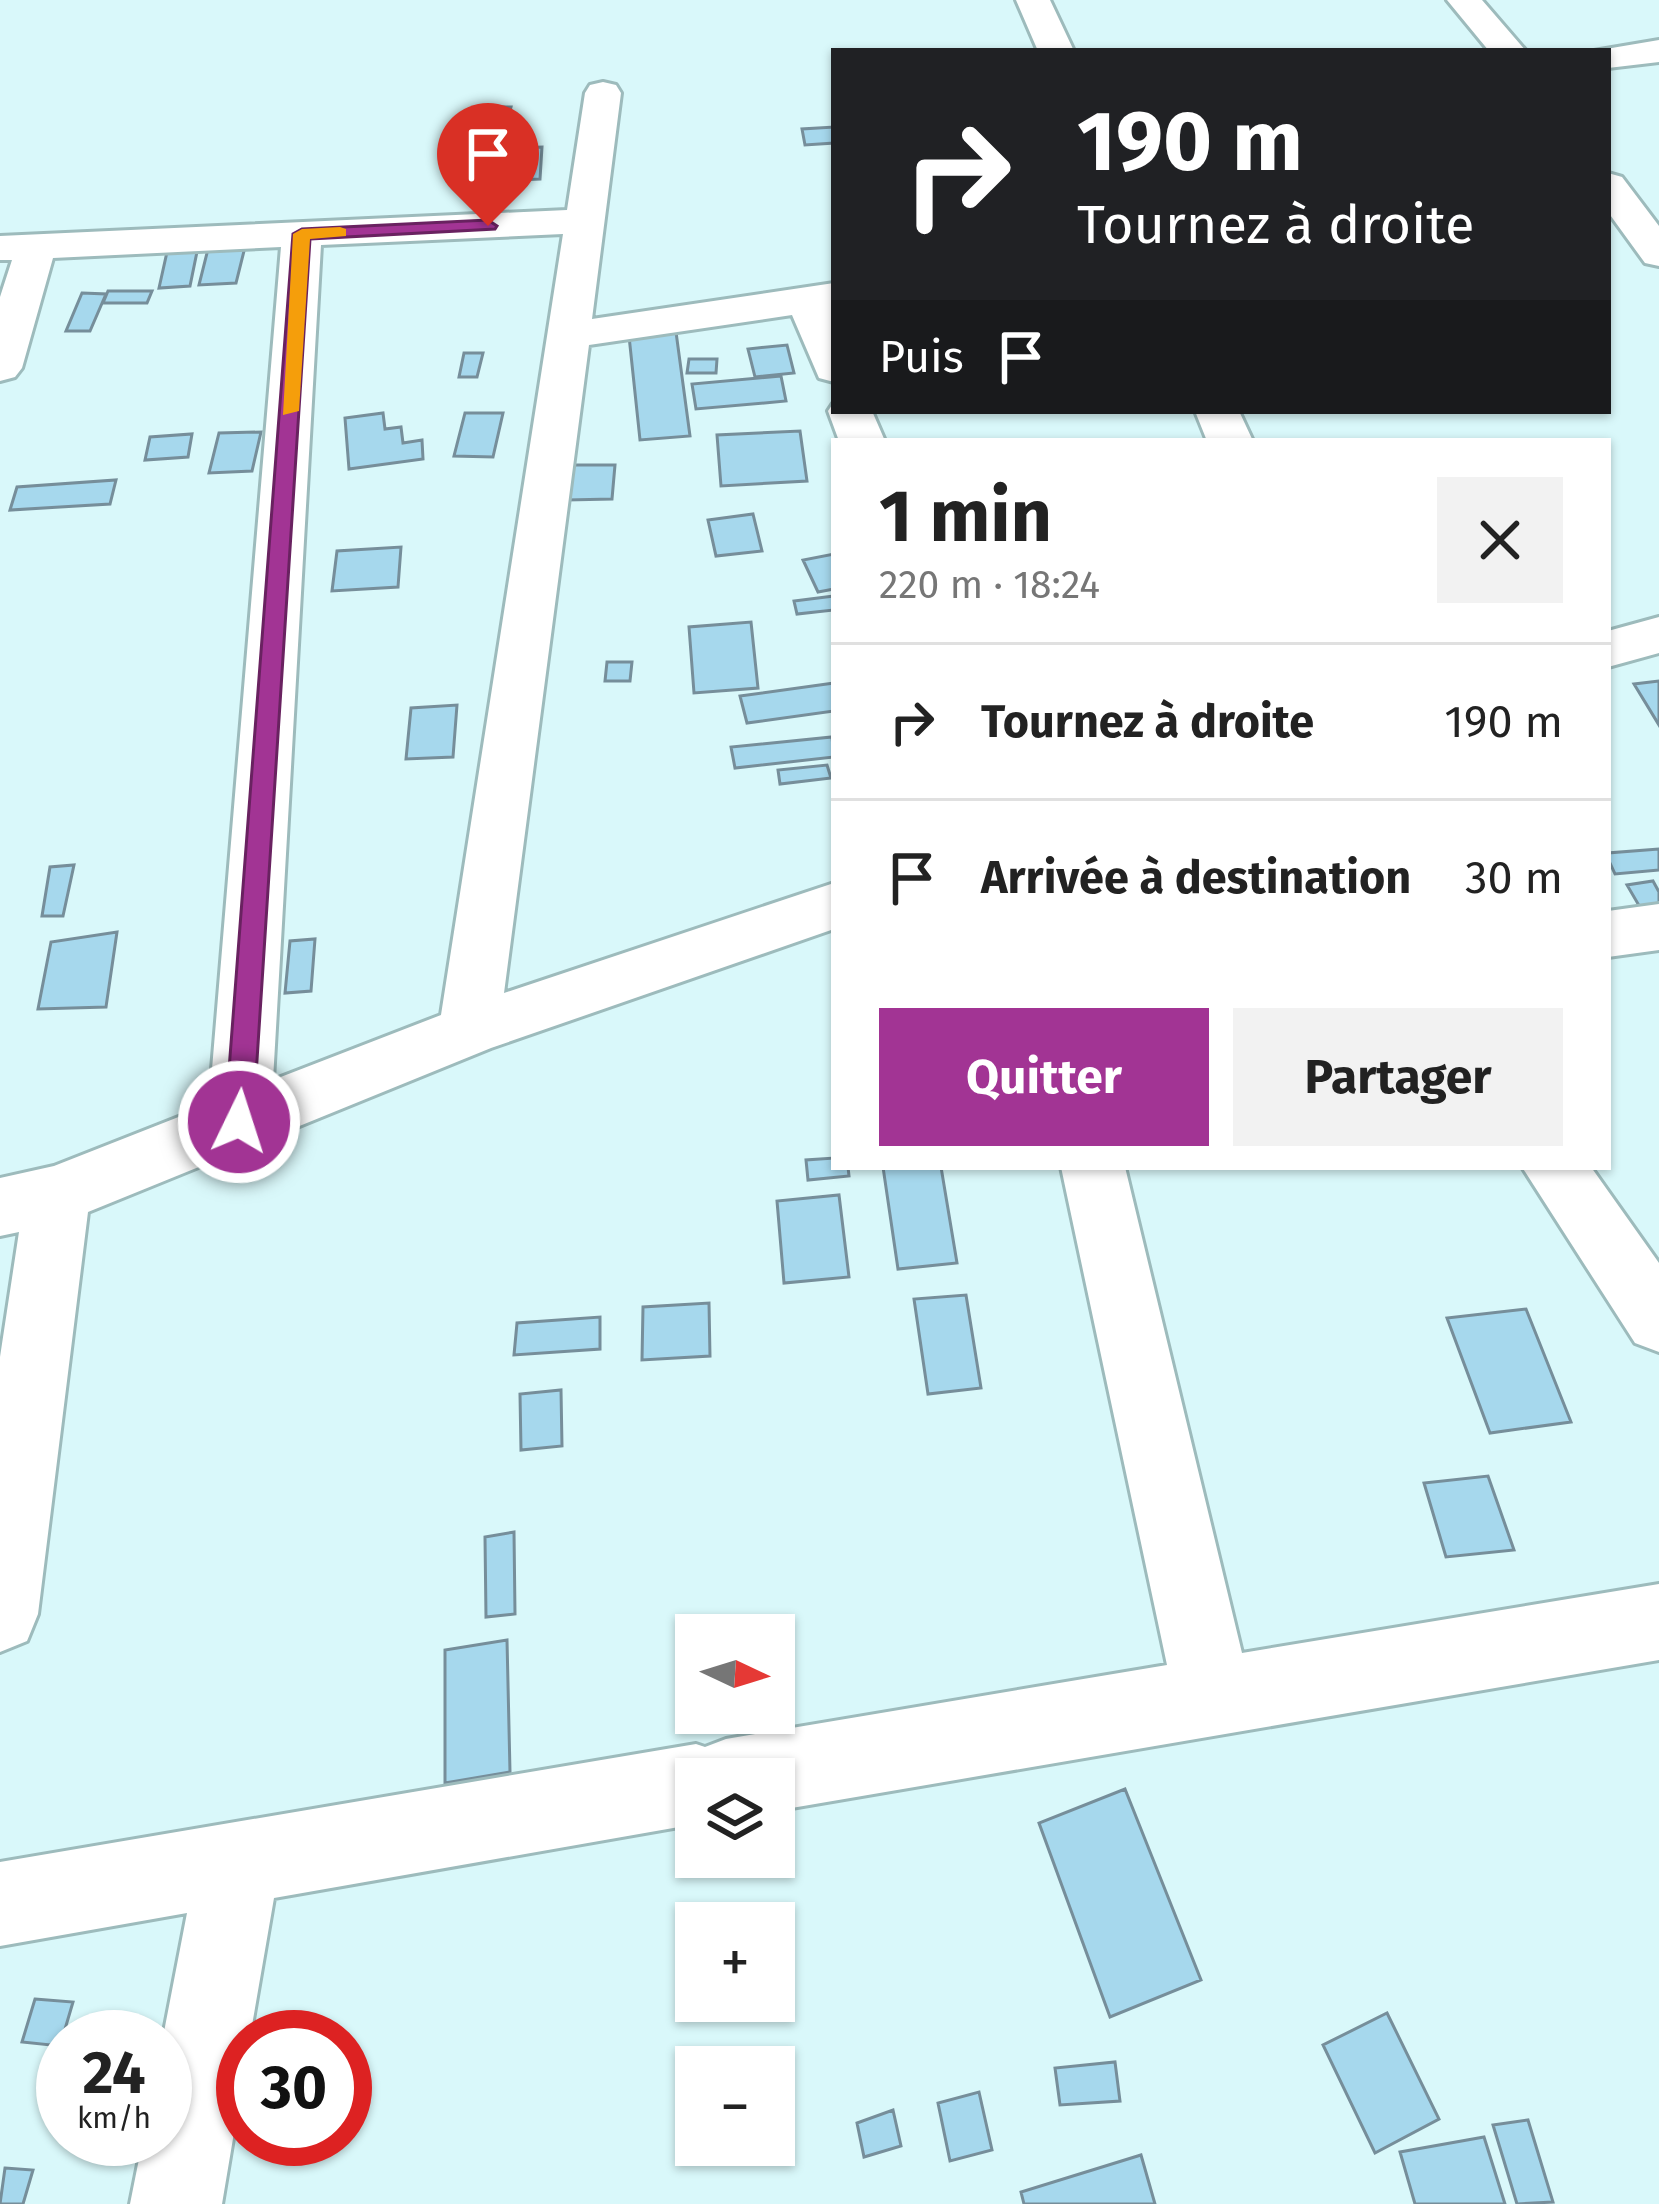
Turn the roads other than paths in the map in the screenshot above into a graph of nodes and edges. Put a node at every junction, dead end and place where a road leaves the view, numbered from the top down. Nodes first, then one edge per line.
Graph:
1 (1033, 0) edge
2 (1464, 0) edge
3 (1055, 48) edge
4 (1505, 48) edge
5 (1659, 51) edge
6 (1611, 57) edge
7 (603, 92) dead end
8 (1619, 183) edge
9 (581, 221) junction
10 (302, 234) junction
11 (18, 247) edge
12 (1659, 254) edge
13 (820, 298) edge
14 (568, 335) junction
15 (831, 354) edge
16 (0, 368) edge
17 (1659, 635) edge
18 (1611, 649) edge
19 (831, 907) edge
20 (1659, 927) edge
21 (1611, 934) edge
22 (470, 1030) junction
23 (239, 1122) junction
24 (1094, 1170) edge
25 (1556, 1170) edge
26 (28, 1200) edge
27 (1657, 1314) edge
28 (0, 1614) edge
29 (1659, 1622) edge
30 (1214, 1695) junction
31 (795, 1767) edge
32 (675, 1788) edge
33 (238, 1863) junction
34 (0, 1904) edge
35 (176, 2204) edge

1 - 3 street
2 - 4 street
5 - 6 street
7 - 9 street
8 - 12 street
9 - 10 street
9 - 14 street
10 - 11 street
10 - 23 street
11 - 16 street
13 - 14 street
13 - 15 street
14 - 22 street
17 - 18 street
19 - 22 street
20 - 21 street
22 - 23 street
23 - 26 street
24 - 30 street
25 - 27 street
26 - 28 street
29 - 30 street
30 - 31 street
32 - 33 street
33 - 34 street
33 - 35 street

